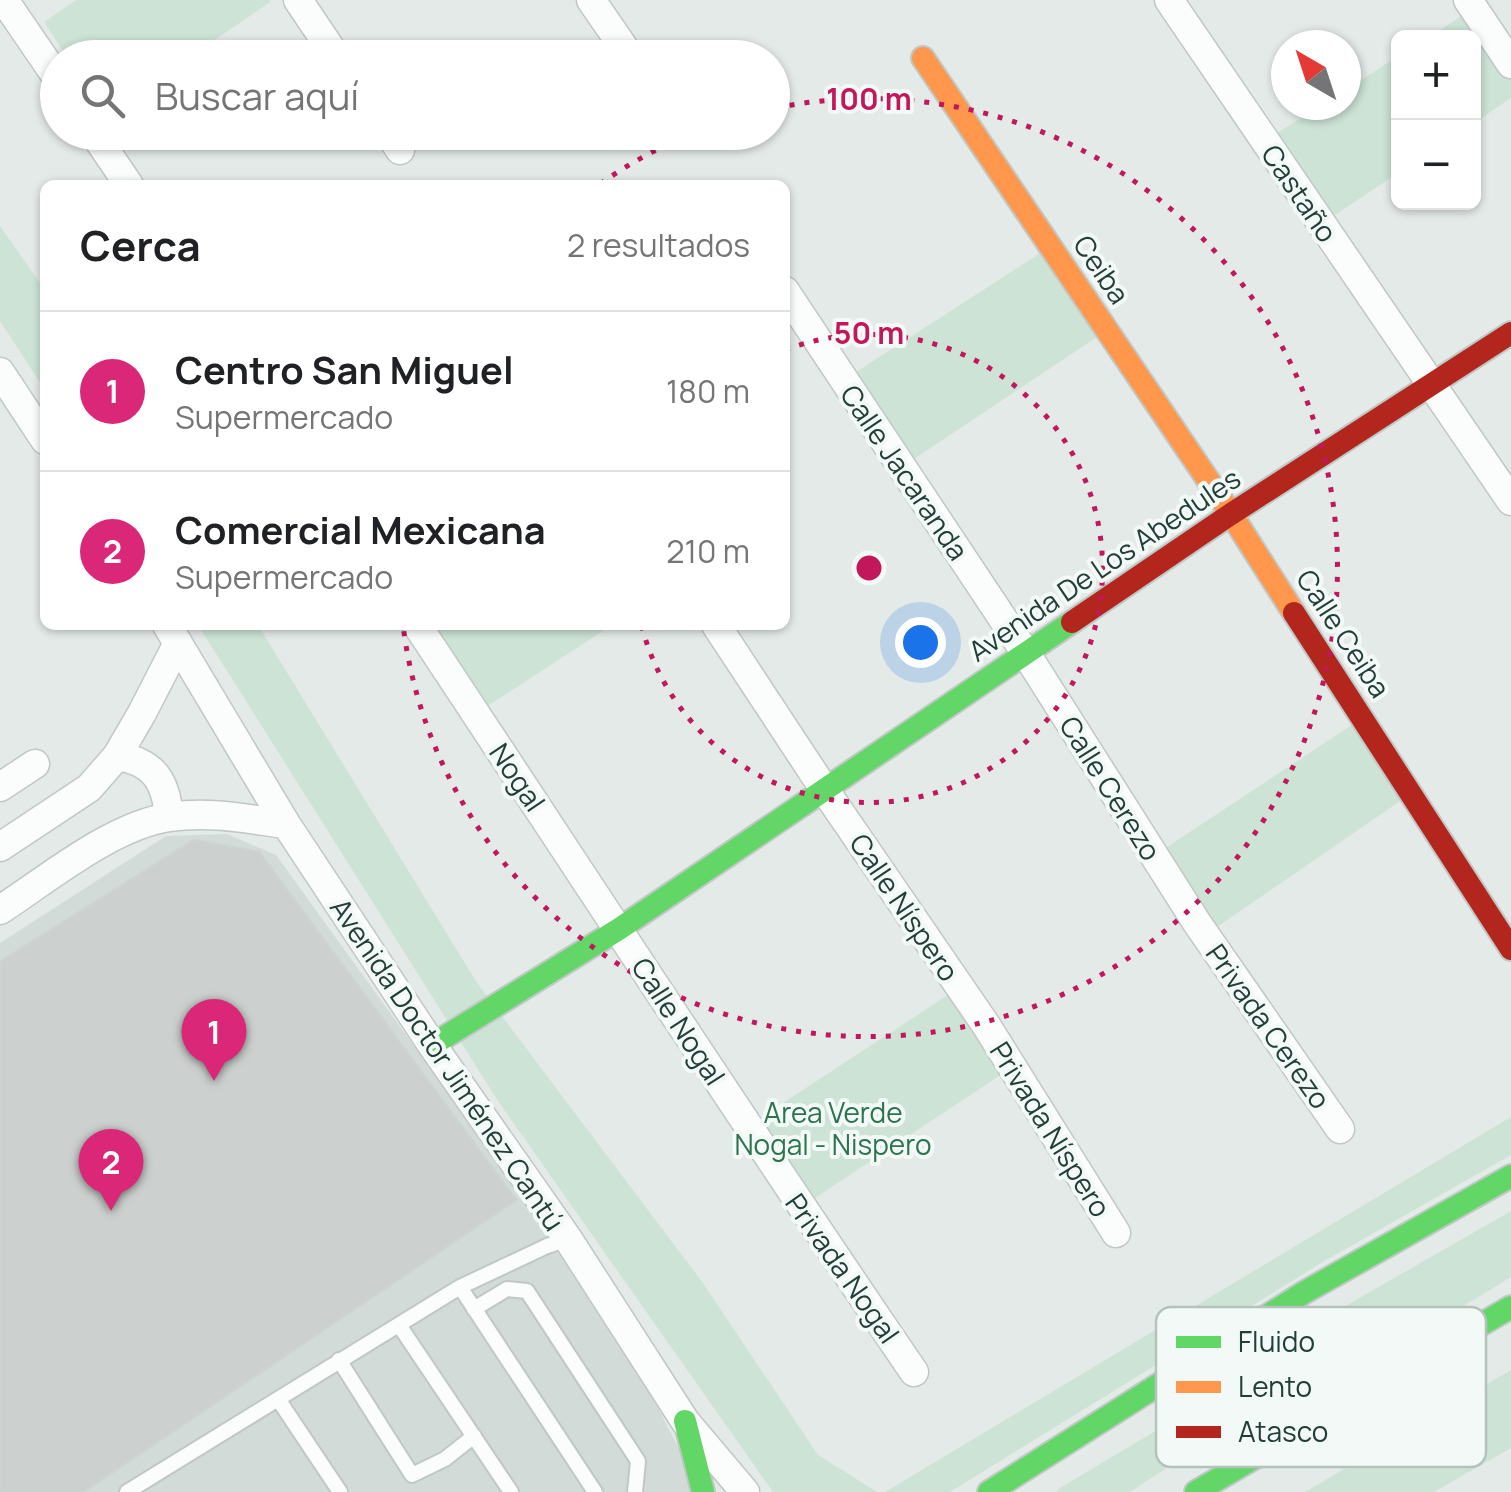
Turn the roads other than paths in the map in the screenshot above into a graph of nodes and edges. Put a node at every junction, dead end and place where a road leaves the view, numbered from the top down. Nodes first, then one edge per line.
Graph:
1 (4, 0) edge
2 (298, 0) edge
3 (591, 0) edge
4 (1169, 0) edge
5 (1468, 0) edge
6 (325, 40) edge
7 (619, 40) edge
8 (40, 53) edge
9 (923, 58) dead end
10 (1511, 64) edge
11 (105, 150) edge
12 (126, 180) edge
13 (790, 299) edge
14 (1511, 333) edge
15 (0, 372) edge
16 (1432, 386) junction
17 (40, 432) edge
18 (1511, 501) edge
19 (1231, 514) junction
20 (420, 630) edge
21 (719, 630) edge
22 (173, 634) edge
23 (1025, 652) junction
24 (117, 756) junction
25 (36, 764) dead end
26 (0, 787) edge
27 (824, 789) junction
28 (169, 817) junction
29 (286, 824) junction
30 (0, 848) edge
31 (0, 910) edge
32 (1197, 923) joint
33 (619, 929) junction
34 (1511, 949) edge
35 (986, 1025) joint
36 (432, 1045) junction
37 (1340, 1129) dead end
38 (772, 1164) joint
39 (1511, 1176) edge
40 (1116, 1233) dead end
41 (568, 1239) junction
42 (460, 1287) junction
43 (1282, 1307) edge
44 (1511, 1307) edge
45 (474, 1309) junction
46 (1486, 1322) edge
47 (399, 1325) junction
48 (339, 1360) junction
49 (914, 1372) dead end
50 (1156, 1388) edge
51 (278, 1399) junction
52 (685, 1420) junction
53 (474, 1436) junction
54 (1239, 1467) edge
55 (1001, 1488) edge
56 (127, 1492) edge
57 (340, 1492) edge
58 (511, 1492) edge
59 (596, 1492) edge
60 (635, 1492) edge
61 (703, 1492) edge
62 (745, 1492) edge
63 (1196, 1492) edge

1 - 8 street
2 - 6 street
3 - 7 street
4 - 16 street, Castaño
5 - 10 street
9 - 19 street, Ceiba
11 - 12 street
13 - 23 street, Calle Jacaranda
14 - 16 street, Avenida De Los Abedules
15 - 17 street
16 - 18 street, Castaño
16 - 19 street, Avenida De Los Abedules
19 - 23 street, Avenida De Los Abedules
19 - 34 street, Calle Ceiba
20 - 33 street, Nogal
21 - 27 street, Calle Níspero
22 - 24 street
22 - 29 street, Avenida Doctor Jiménez Cantú
23 - 27 street, Avenida De Los Abedules
23 - 32 street, Calle Cerezo
24 - 28 street
24 - 30 street
25 - 26 street
27 - 33 street, Avenida De Los Abedules
27 - 35 street, Calle Níspero
28 - 29 street
28 - 31 street
29 - 36 street, Avenida Doctor Jiménez Cantú
32 - 37 street, Privada Cerezo
33 - 36 street, Avenida De Los Abedules
33 - 38 street, Calle Nogal
35 - 40 street, Privada Níspero
36 - 41 street, Avenida Doctor Jiménez Cantú
38 - 49 street, Privada Nogal
39 - 43 street
41 - 42 lane
41 - 52 street, Avenida Doctor Jiménez Cantú
42 - 45 lane
42 - 47 lane
44 - 46 street
45 - 59 lane
45 - 60 lane
47 - 48 lane
47 - 53 lane
48 - 51 lane
48 - 53 lane
50 - 55 street
51 - 56 lane
51 - 57 lane
52 - 61 street
52 - 62 street, Avenida Doctor Jiménez Cantú
53 - 58 lane
54 - 63 street

